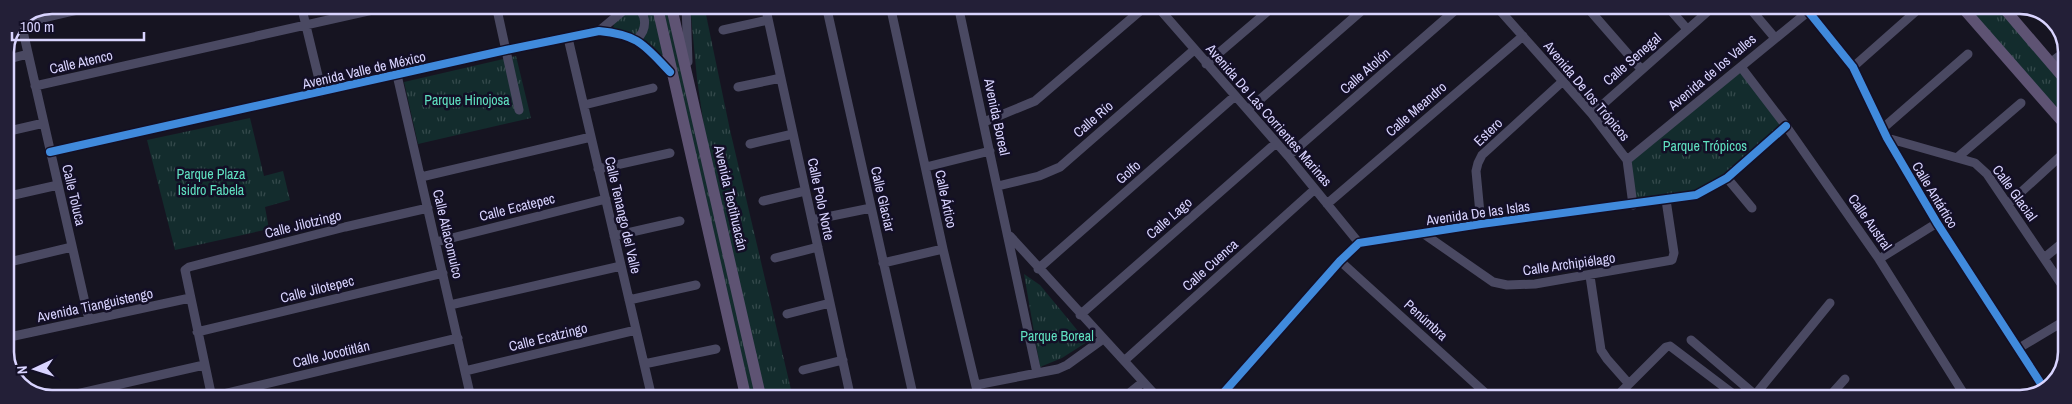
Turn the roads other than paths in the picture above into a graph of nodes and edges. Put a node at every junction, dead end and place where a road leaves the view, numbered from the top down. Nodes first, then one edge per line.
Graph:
1 (55, 14) edge
2 (304, 14) edge
3 (355, 14) edge
4 (498, 14) edge
5 (621, 14) edge
6 (641, 14) edge
7 (659, 14) edge
8 (673, 14) edge
9 (686, 14) edge
10 (767, 14) edge
11 (828, 14) edge
12 (892, 14) edge
13 (960, 14) edge
14 (1138, 14) edge
15 (1163, 14) edge
16 (1265, 14) edge
17 (1358, 14) edge
18 (1451, 14) edge
19 (1503, 14) edge
20 (1593, 14) edge
21 (1674, 14) edge
22 (1705, 14) edge
23 (1755, 14) edge
24 (1805, 14) edge
25 (1816, 14) edge
26 (1913, 14) edge
27 (1968, 14) edge
28 (2009, 14) edge
29 (35, 18) edge
30 (768, 20) junction
31 (306, 25) junction
32 (22, 28) edge
33 (1687, 29) junction
34 (723, 30) dead end
35 (599, 31) junction
36 (1522, 36) junction
37 (568, 38) junction
38 (1775, 38) junction
39 (637, 39) junction
40 (506, 50) junction
41 (1194, 50) junction
42 (28, 54) junction
43 (1968, 54) dead end
44 (2058, 57) edge
45 (14, 58) edge
46 (2050, 63) junction
47 (1206, 64) junction
48 (1741, 67) junction
49 (1852, 67) junction
50 (1641, 69) junction
51 (670, 72) junction
52 (2058, 72) edge
53 (397, 75) junction
54 (781, 78) junction
55 (1563, 81) junction
56 (688, 84) junction
57 (35, 86) junction
58 (738, 87) dead end
59 (653, 88) dead end
60 (322, 92) junction
61 (1235, 96) junction
62 (2022, 103) dead end
63 (584, 106) junction
64 (519, 110) dead end
65 (1248, 110) junction
66 (1592, 114) junction
67 (2058, 118) edge
68 (984, 122) junction
69 (44, 123) junction
70 (1786, 126) junction
71 (1882, 129) junction
72 (14, 130) edge
73 (793, 134) junction
74 (591, 137) junction
75 (1887, 138) junction
76 (1276, 143) junction
77 (750, 144) dead end
78 (990, 151) junction
79 (50, 152) junction
80 (670, 153) dead end
81 (1288, 156) junction
82 (1958, 157) junction
83 (2058, 158) edge
84 (1627, 160) junction
85 (926, 167) junction
86 (598, 169) junction
87 (421, 177) junction
88 (1728, 178) junction
89 (58, 185) junction
90 (998, 186) junction
91 (1315, 189) junction
92 (805, 191) junction
93 (14, 195) edge
94 (606, 199) junction
95 (1666, 200) junction
96 (763, 201) dead end
97 (1327, 204) junction
98 (2008, 204) junction
99 (1633, 205) junction
100 (428, 208) junction
101 (871, 208) junction
102 (1752, 208) dead end
103 (812, 220) junction
104 (680, 221) dead end
105 (1936, 222) junction
106 (1481, 224) junction
107 (1008, 234) junction
108 (1424, 234) junction
109 (614, 236) junction
110 (436, 242) junction
111 (1359, 243) junction
112 (72, 247) junction
113 (818, 247) junction
114 (2058, 247) edge
115 (943, 249) junction
116 (775, 258) dead end
117 (2044, 258) junction
118 (1879, 259) junction
119 (14, 261) edge
120 (1340, 261) junction
121 (883, 263) junction
122 (621, 266) junction
123 (1038, 269) junction
124 (442, 273) junction
125 (1590, 276) junction
126 (2058, 279) edge
127 (696, 285) dead end
128 (190, 298) junction
129 (629, 300) junction
130 (830, 303) junction
131 (1830, 303) dead end
132 (450, 305) junction
133 (787, 314) dead end
134 (1080, 315) junction
135 (89, 320) junction
136 (2058, 325) edge
137 (636, 330) junction
138 (197, 332) junction
139 (14, 336) edge
140 (458, 338) junction
141 (1103, 339) junction
142 (1691, 340) dead end
143 (2019, 348) junction
144 (716, 349) dead end
145 (843, 360) junction
146 (1124, 361) junction
147 (644, 364) junction
148 (204, 365) junction
149 (803, 370) dead end
150 (465, 371) junction
151 (1037, 372) junction
152 (1845, 379) dead end
153 (1143, 382) junction
154 (1629, 384) junction
155 (2041, 384) edge
156 (976, 385) junction
157 (94, 390) edge
158 (210, 390) edge
159 (245, 390) edge
160 (469, 390) edge
161 (649, 390) edge
162 (744, 390) edge
163 (759, 390) edge
164 (849, 390) edge
165 (912, 390) edge
166 (977, 390) edge
167 (1133, 390) edge
168 (1151, 390) edge
169 (1226, 390) edge
170 (1482, 390) edge
171 (1623, 390) edge
172 (1728, 390) edge
173 (1749, 390) edge
174 (1762, 390) edge
175 (1835, 390) edge
176 (1961, 390) edge

1 - 29 street
2 - 31 street
3 - 31 street, Calle Atenco
4 - 40 street
5 - 35 street, Avenida Valle de México
6 - 39 street, Avenida Valle de México
7 - 51 main road
8 - 56 main road, Avenida Teotihuacán
9 - 56 street
10 - 30 street, Calle Polo Norte
11 - 101 street, Calle Glaciar
12 - 85 street, Calle Ártico
13 - 68 street, Avenida Boreal
14 - 68 street
15 - 41 street, Avenida De Las Corrientes Marinas
16 - 47 street
17 - 65 street
18 - 81 street, Calle Atolón
19 - 36 street, Avenida De los Trópicos
20 - 50 street
21 - 33 street
22 - 33 street, Calle Senegal
23 - 38 street
24 - 38 street, Avenida de los Valles
25 - 49 street, Calle Antártico
26 - 49 street
27 - 67 main road
28 - 46 main road
30 - 34 street
30 - 54 street, Calle Polo Norte
31 - 57 street, Calle Atenco
31 - 60 street
32 - 42 street, Calle Toluca
33 - 50 street, Calle Senegal
35 - 37 street, Avenida Valle de México
35 - 39 street, Avenida Valle de México
36 - 55 street, Avenida De los Trópicos
36 - 97 street, Calle Meandro
37 - 40 street, Avenida Valle de México
37 - 63 street, Calle Tenango del Valle
38 - 48 street, Avenida de los Valles
39 - 51 street
40 - 53 street, Avenida Valle de México
40 - 64 street
41 - 47 street, Avenida De Las Corrientes Marinas
41 - 90 street, Calle Río
42 - 45 street
42 - 57 street, Calle Toluca
43 - 71 street
44 - 46 street
46 - 52 main road
47 - 61 street, Avenida De Las Corrientes Marinas
48 - 70 street, Calle Austral
48 - 84 street, Avenida de los Valles
49 - 71 street, Calle Antártico
50 - 66 street, Calle Senegal
51 - 162 main road
53 - 60 street, Avenida Valle de México
53 - 87 street, Calle Atlacomulco
54 - 58 street
54 - 73 street, Calle Polo Norte
55 - 66 street, Avenida De los Trópicos
55 - 106 street, Estero
56 - 163 main road, Avenida Teotihuacán
57 - 69 street, Calle Toluca
59 - 63 street
60 - 79 street, Avenida Valle de México
61 - 65 street, Avenida De Las Corrientes Marinas
61 - 123 street, Golfo
62 - 82 street
63 - 74 street, Calle Tenango del Valle
65 - 76 street, Avenida De Las Corrientes Marinas
66 - 84 street, Avenida De los Trópicos
68 - 78 street, Avenida Boreal
69 - 72 street
69 - 79 street, Calle Toluca
70 - 88 street, Avenida De las Islas
70 - 118 street, Calle Austral
71 - 75 street, Calle Antártico
73 - 77 street
73 - 92 street, Calle Polo Norte
74 - 86 street, Calle Tenango del Valle
74 - 87 street
75 - 82 street, Calle Glacial
75 - 105 street, Calle Antártico
76 - 81 street, Avenida De Las Corrientes Marinas
76 - 134 street, Calle Lago
78 - 85 street
78 - 90 street, Avenida Boreal
79 - 89 street, Calle Toluca
80 - 86 street
81 - 91 street, Avenida De Las Corrientes Marinas
82 - 98 street, Calle Glacial
83 - 98 street
84 - 99 street, Avenida De los Trópicos
85 - 115 street, Calle Ártico
86 - 94 street, Calle Tenango del Valle
87 - 100 street, Calle Atlacomulco
88 - 95 street, Avenida De las Islas
88 - 102 street
89 - 93 street
89 - 112 street, Calle Toluca
90 - 107 street, Avenida Boreal
91 - 97 street, Avenida De Las Corrientes Marinas
91 - 146 street, Calle Cuenca
92 - 96 street
92 - 103 street, Calle Polo Norte
94 - 109 street, Calle Tenango del Valle
94 - 110 street, Calle Ecatepec
95 - 99 street, Avenida De las Islas
95 - 125 street, Calle Archipiélago
97 - 111 street, Avenida De Las Corrientes Marinas
98 - 117 street, Calle Glacial
99 - 106 street, Avenida De las Islas
100 - 110 street, Calle Atlacomulco
100 - 128 street, Calle Jilotzingo
101 - 103 street
101 - 121 street, Calle Glaciar
103 - 113 street, Calle Polo Norte
104 - 109 street
105 - 118 street
105 - 143 street, Calle Antártico
106 - 108 street, Avenida De las Islas
107 - 123 street, Avenida Boreal
107 - 151 street, Avenida Boreal
108 - 111 street, Avenida De las Islas
108 - 125 street, Calle Archipiélago
109 - 122 street, Calle Tenango del Valle
110 - 124 street, Calle Atlacomulco
111 - 120 street
112 - 119 street
112 - 135 street, Calle Toluca
113 - 116 street
113 - 130 street, Calle Polo Norte
114 - 117 street
115 - 121 street
115 - 156 street, Calle Ártico
117 - 126 street, Calle Glacial
118 - 176 street, Calle Austral
120 - 169 street
120 - 170 street, Penúmbra
121 - 165 street, Calle Glaciar
122 - 129 street, Calle Tenango del Valle
122 - 132 street
123 - 134 street, Avenida Boreal
124 - 132 street, Calle Atlacomulco
124 - 138 street, Calle Jilotepec
125 - 154 street
127 - 129 street
128 - 135 street, Avenida Tianguistengo
128 - 138 street
129 - 137 street, Calle Tenango del Valle
130 - 133 street
130 - 145 street, Calle Polo Norte
131 - 174 street
132 - 140 street, Calle Atlacomulco
134 - 141 street, Avenida Boreal
135 - 139 street, Avenida Tianguistengo
136 - 143 street
137 - 147 street, Calle Tenango del Valle
137 - 150 street, Calle Ecatzingo
138 - 148 street
140 - 150 street, Calle Atlacomulco
140 - 159 street, Calle Jocotitlán
141 - 146 street, Avenida Boreal
141 - 151 street
142 - 173 street
143 - 155 street, Calle Antártico
144 - 147 street
145 - 149 street
145 - 164 street, Calle Polo Norte
146 - 153 street, Avenida Boreal
147 - 161 street, Calle Tenango del Valle
148 - 157 street
148 - 158 street
150 - 160 street, Calle Atlacomulco
151 - 156 street
152 - 175 street
153 - 167 street
153 - 168 street, Avenida Boreal
154 - 171 street
154 - 172 street
156 - 166 street, Calle Ártico

